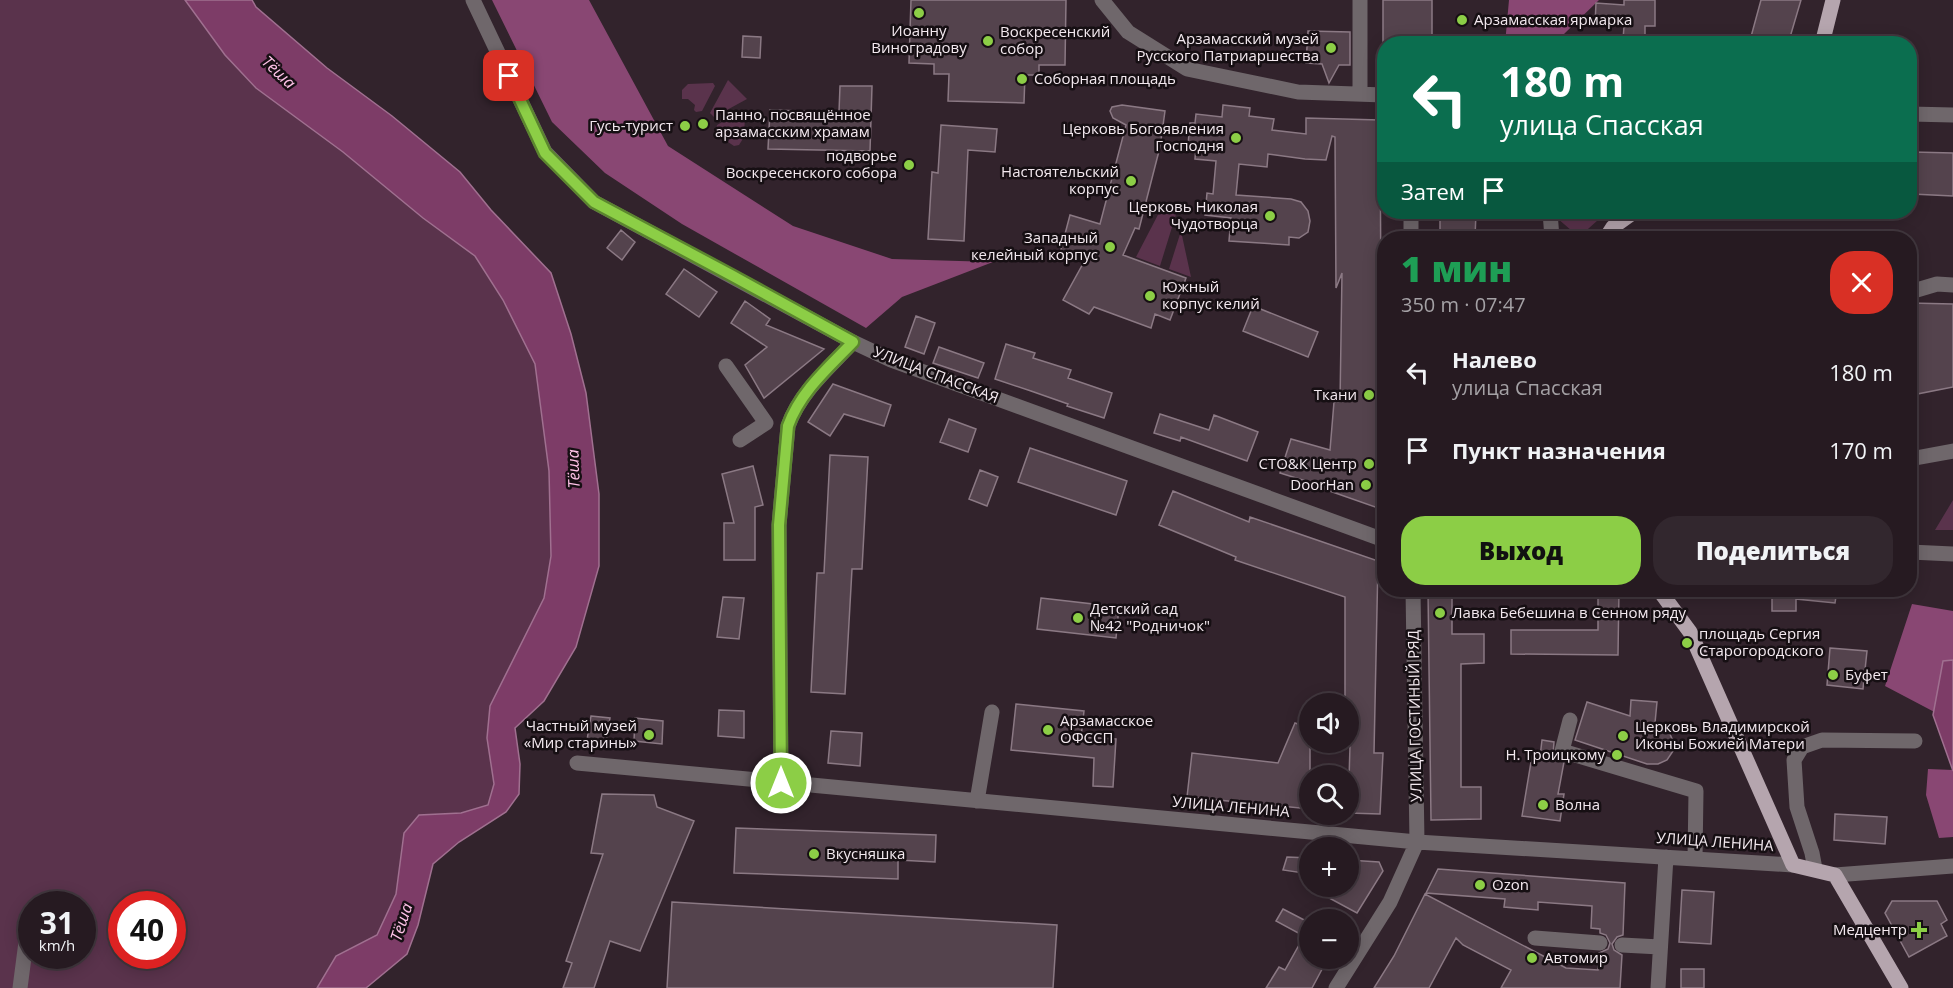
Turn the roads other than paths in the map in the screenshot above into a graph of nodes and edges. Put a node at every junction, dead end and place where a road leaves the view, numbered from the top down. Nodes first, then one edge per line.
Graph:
1 (473, 0) edge
2 (1102, 0) edge
3 (1360, 0) edge
4 (1833, 0) edge
5 (1824, 36) edge
6 (1360, 93) junction
7 (1377, 94) edge
8 (1917, 114) edge
9 (1953, 115) edge
10 (1624, 219) edge
11 (1610, 231) edge
12 (1953, 285) edge
13 (1917, 290) edge
14 (853, 342) junction
15 (726, 366) dead end
16 (766, 423) junction
17 (788, 426) junction
18 (740, 440) dead end
19 (1953, 451) edge
20 (1917, 458) edge
21 (1377, 537) edge
22 (1917, 552) edge
23 (1953, 554) edge
24 (1413, 597) edge
25 (1664, 597) edge
26 (992, 712) dead end
27 (1570, 720) dead end
28 (1915, 741) dead end
29 (577, 764) dead end
30 (781, 783) junction
31 (977, 801) junction
32 (1418, 842) junction
33 (1665, 857) junction
34 (1695, 859) junction
35 (1793, 865) junction
36 (1953, 866) edge
37 (1815, 869) junction
38 (1835, 875) junction
39 (1535, 938) dead end
40 (1600, 943) dead end
41 (1622, 945) dead end
42 (1660, 947) junction
43 (22, 969) edge
44 (20, 988) edge
45 (1336, 988) edge
46 (1658, 988) edge
47 (1901, 988) edge

1 - 14 street, УЛИЦА СПАССКАЯ
2 - 6 street
3 - 6 street
4 - 5 main road
6 - 7 street
8 - 9 street
10 - 11 main road
12 - 13 street
14 - 17 street
14 - 21 street, УЛИЦА СПАССКАЯ
15 - 16 street
16 - 17 street
16 - 18 street
17 - 30 street
19 - 20 street
22 - 23 street
24 - 32 street, УЛИЦА ГОСТИНЫЙ РЯД
25 - 35 main road
26 - 31 street
27 - 34 street
28 - 37 street
29 - 30 street, УЛИЦА ЛЕНИНА
30 - 31 street, УЛИЦА ЛЕНИНА
31 - 32 street, УЛИЦА ЛЕНИНА
32 - 33 street, УЛИЦА ЛЕНИНА
32 - 45 street
33 - 34 street, УЛИЦА ЛЕНИНА
33 - 42 street
34 - 35 street, УЛИЦА ЛЕНИНА
35 - 37 main road, УЛИЦА ЛЕНИНА
36 - 38 street, УЛИЦА ЛЕНИНА
37 - 38 main road, УЛИЦА ЛЕНИНА
38 - 47 main road
39 - 40 street
41 - 42 street
42 - 46 street
43 - 44 street

